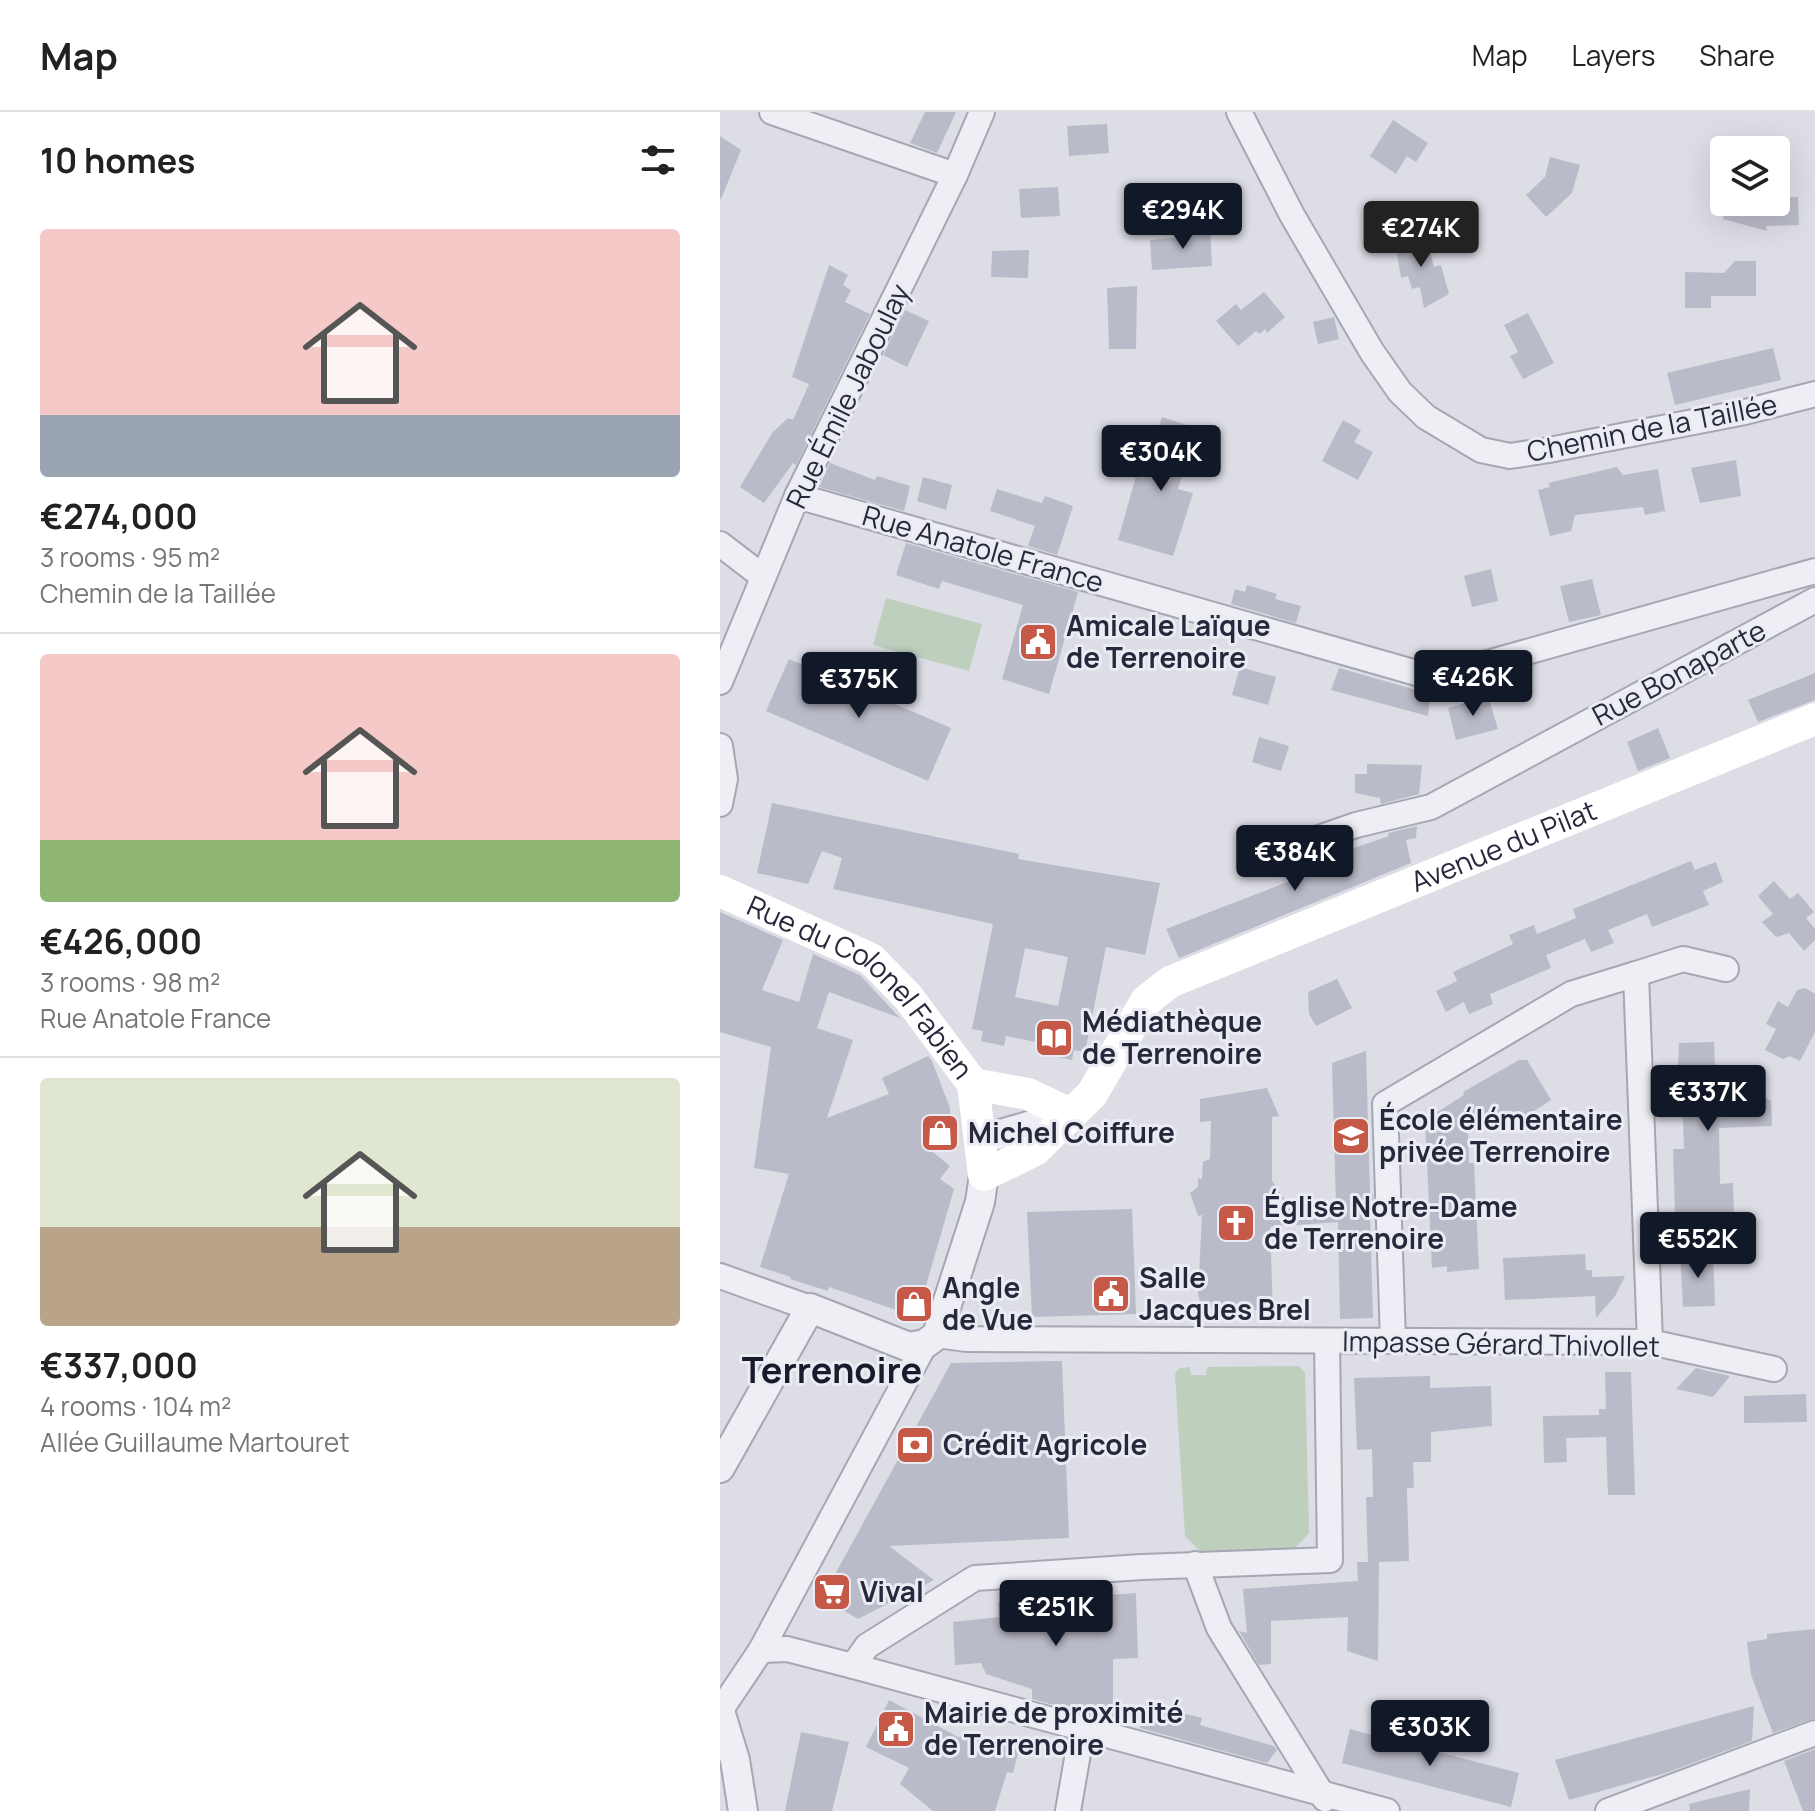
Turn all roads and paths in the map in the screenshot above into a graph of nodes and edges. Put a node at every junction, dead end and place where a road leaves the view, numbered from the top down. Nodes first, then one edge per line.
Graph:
1 (982, 112) edge
2 (1239, 112) edge
3 (777, 113) edge
4 (955, 175) junction
5 (1815, 394) edge
6 (797, 496) junction
7 (720, 544) edge
8 (1815, 571) edge
9 (762, 576) junction
10 (1815, 600) edge
11 (720, 682) edge
12 (1815, 719) edge
13 (720, 746) edge
14 (720, 804) edge
15 (1276, 853) dead end
16 (720, 891) edge
17 (1726, 969) dead end
18 (1636, 974) junction
19 (973, 1084) junction
20 (1070, 1114) junction
21 (980, 1140) junction
22 (984, 1175) junction
23 (720, 1276) edge
24 (810, 1308) junction
25 (931, 1340) junction
26 (1327, 1341) junction
27 (1393, 1341) junction
28 (1650, 1342) junction
29 (1774, 1369) dead end
30 (720, 1468) edge
31 (1195, 1564) junction
32 (761, 1650) junction
33 (853, 1666) junction
34 (720, 1711) edge
35 (1082, 1730) junction
36 (1815, 1733) edge
37 (1327, 1802) edge
38 (743, 1811) edge
39 (1068, 1811) edge
40 (1387, 1811) edge
41 (1608, 1811) edge

1 - 4 street, Rue Émile Jaboulay
2 - 5 street, Chemin de la Taillée
3 - 4 street
4 - 6 street, Rue Émile Jaboulay
6 - 8 street, Rue Anatole France
6 - 9 street, Rue Émile Jaboulay
7 - 9 street
9 - 11 street, Rue Émile Jaboulay
10 - 15 street, Rue Bonaparte
12 - 20 main road, Avenue du Pilat
13 - 14 street
16 - 19 main road, Rue du Colonel Fabien
17 - 18 street
18 - 27 street
18 - 28 street
19 - 20 main road
19 - 21 main road, Rue du Colonel Fabien
20 - 21 street
20 - 22 main road, Avenue du Pilat
21 - 22 main road, Rue du Colonel Fabien
22 - 25 street, Rue du Colonel Fabien
23 - 24 street
24 - 25 street
24 - 30 street
25 - 26 street, Impasse Gérard Thivollet
25 - 32 street
26 - 27 street, Impasse Gérard Thivollet
26 - 31 street
27 - 28 street, Impasse Gérard Thivollet
28 - 29 street, Impasse Gérard Thivollet
31 - 33 street
31 - 37 street
32 - 33 street
32 - 34 street
33 - 35 street
34 - 38 street
35 - 37 street
35 - 39 street
36 - 41 street
37 - 40 street

